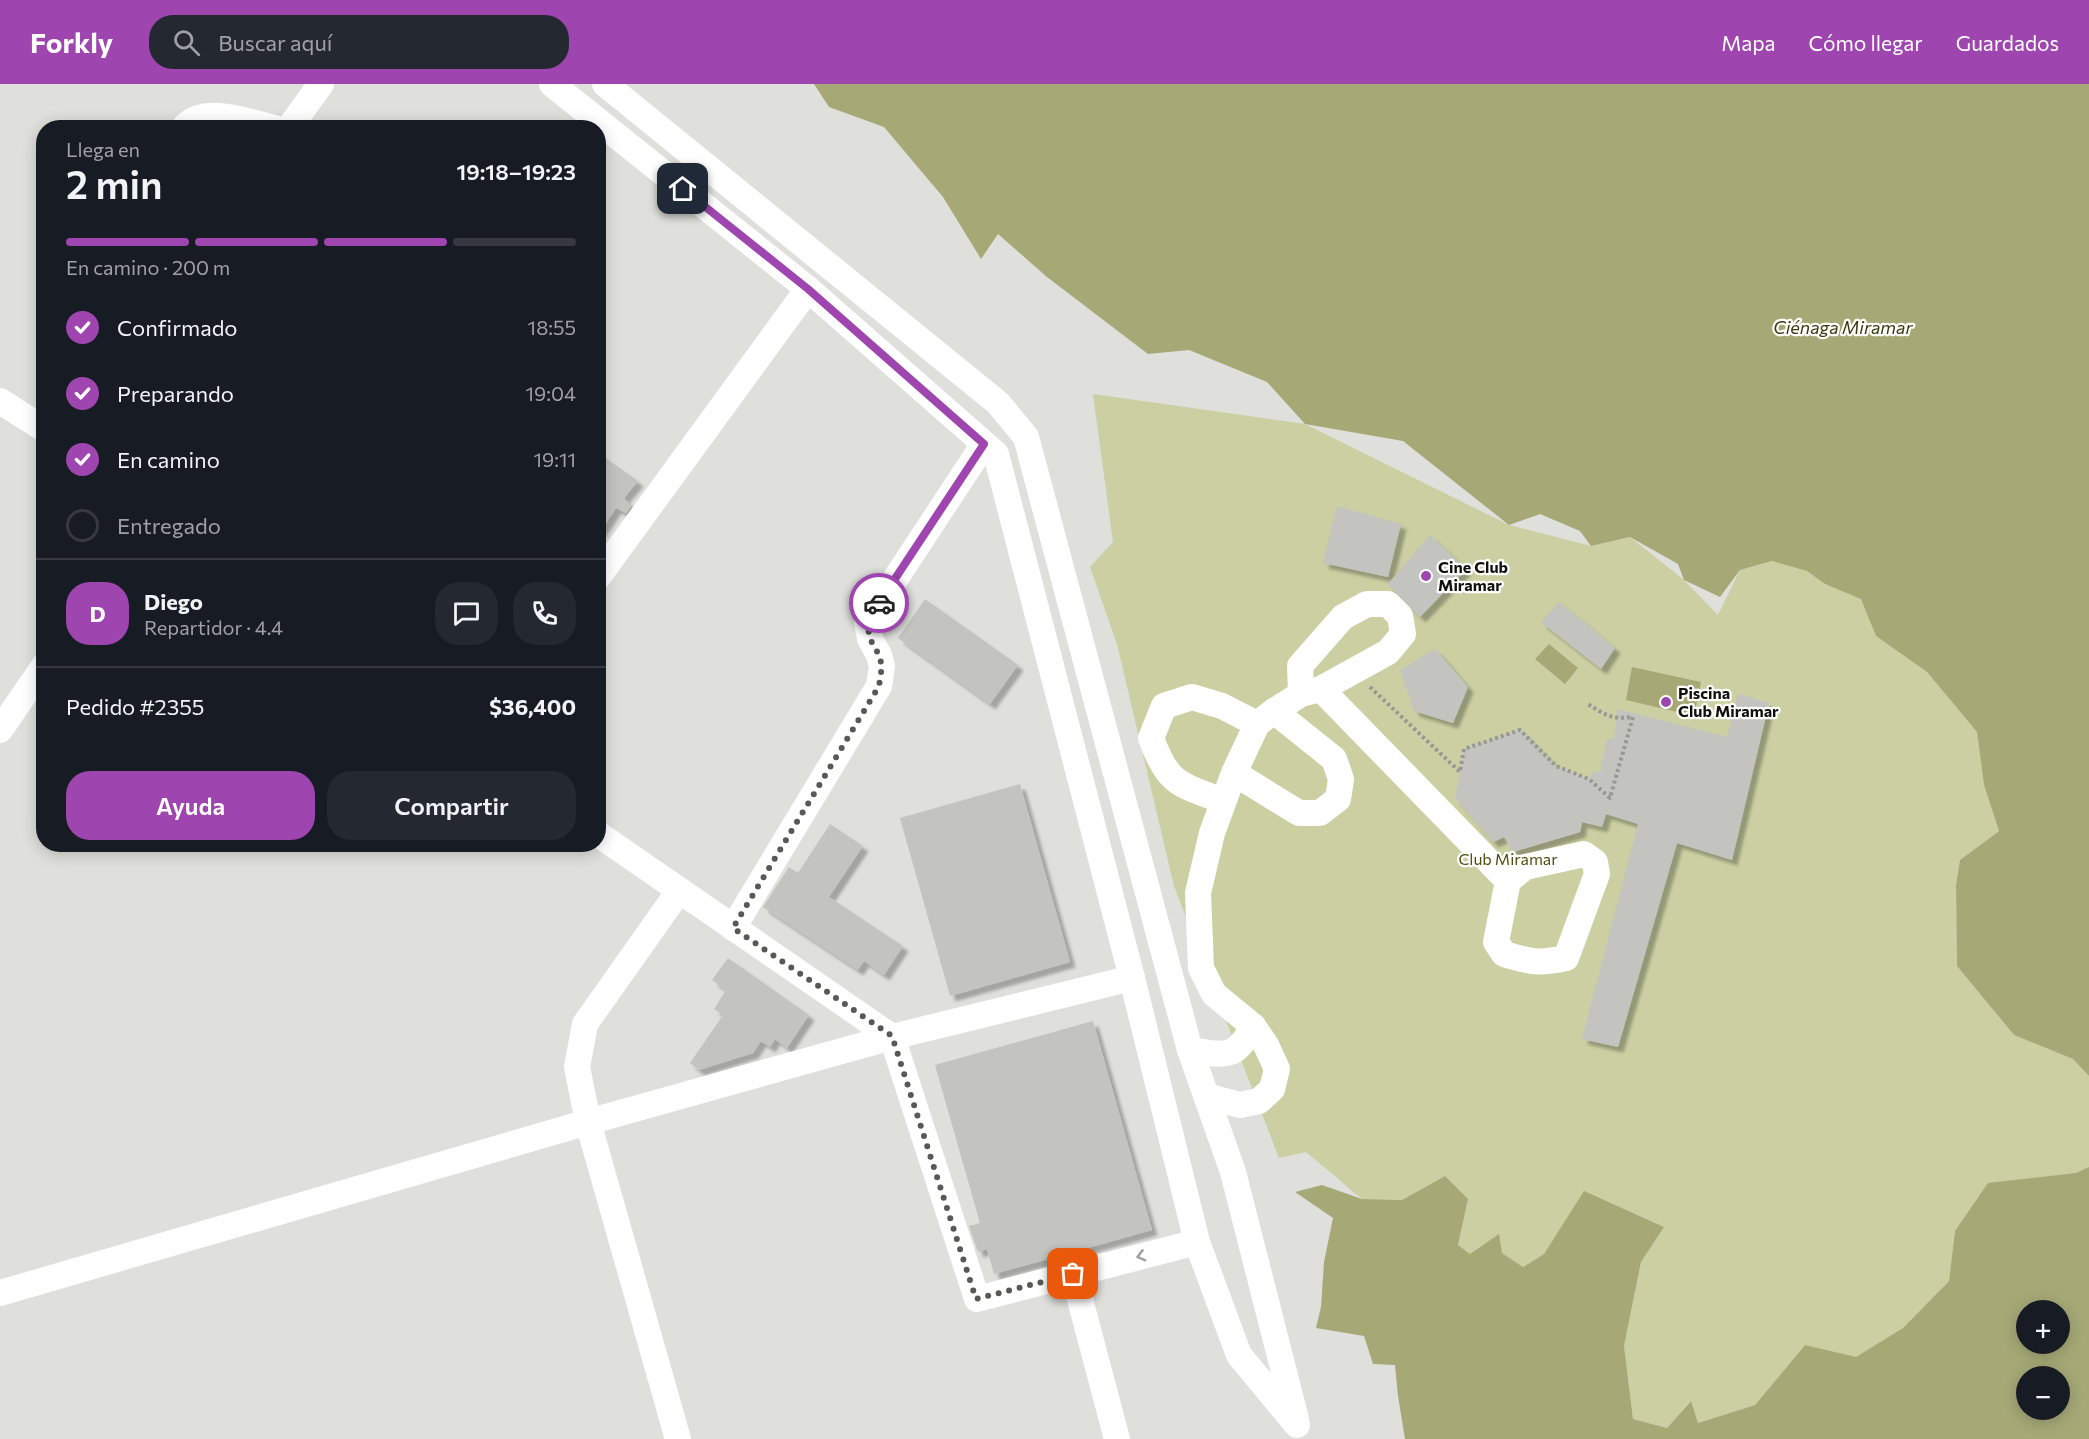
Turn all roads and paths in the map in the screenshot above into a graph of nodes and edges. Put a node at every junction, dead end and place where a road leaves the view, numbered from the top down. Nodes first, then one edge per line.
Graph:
1 (321, 84) edge
2 (552, 84) edge
3 (605, 84) edge
4 (197, 120) edge
5 (241, 120) edge
6 (296, 120) edge
7 (585, 120) edge
8 (606, 143) edge
9 (808, 289) junction
10 (0, 401) edge
11 (36, 424) edge
12 (984, 444) junction
13 (606, 566) edge
14 (36, 678) edge
15 (1385, 699) dead end
16 (1586, 703) dead end
17 (1265, 717) junction
18 (0, 730) edge
19 (1234, 773) junction
20 (1223, 801) junction
21 (606, 840) edge
22 (1508, 881) junction
23 (679, 891) junction
24 (733, 928) junction
25 (1132, 978) junction
26 (1253, 1026) junction
27 (892, 1036) junction
28 (1190, 1050) junction
29 (1206, 1096) junction
30 (588, 1122) junction
31 (1197, 1242) junction
32 (1073, 1274) junction
33 (0, 1293) edge
34 (1300, 1432) edge
35 (678, 1439) edge
36 (1117, 1439) edge

1 - 6 street
2 - 7 street
3 - 28 street
4 - 5 street
8 - 9 street
9 - 12 street
9 - 13 street
10 - 11 street
12 - 24 street
12 - 25 street
14 - 18 street
15 - 16 path
17 - 19 street
17 - 19 street
17 - 20 street
17 - 22 street
19 - 20 street
20 - 26 street
21 - 23 street
22 - 22 street
23 - 24 street
23 - 30 street
24 - 27 street
25 - 27 street
25 - 31 street
26 - 28 street
26 - 29 street
27 - 30 street
27 - 32 street
28 - 29 street
29 - 34 street
30 - 33 street
30 - 35 street
31 -> 32 street
31 - 34 street
32 - 36 street

